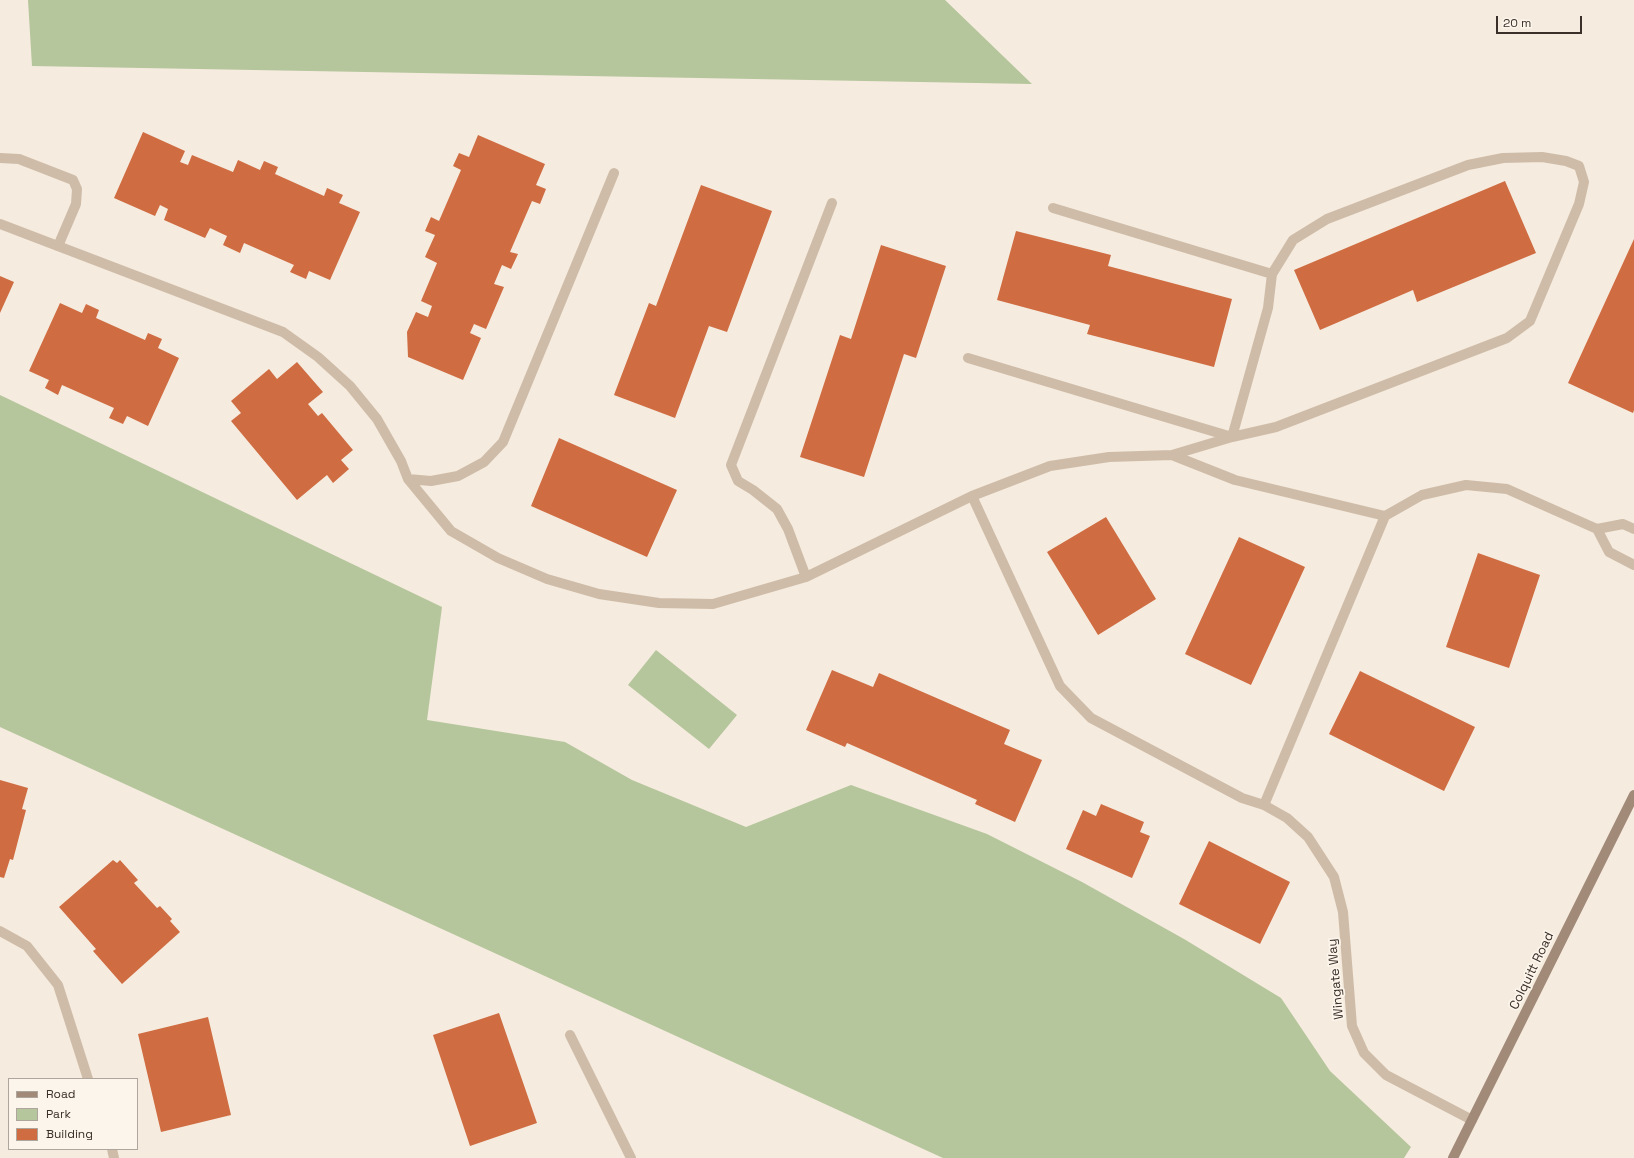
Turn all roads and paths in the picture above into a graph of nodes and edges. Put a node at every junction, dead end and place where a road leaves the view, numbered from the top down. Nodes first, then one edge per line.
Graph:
1 (0, 158) edge
2 (614, 173) dead end
3 (832, 203) dead end
4 (1053, 208) dead end
5 (0, 224) edge
6 (58, 246) junction
7 (1272, 274) junction
8 (968, 358) dead end
9 (1232, 437) junction
10 (1172, 455) junction
11 (408, 479) junction
12 (972, 496) junction
13 (1385, 516) junction
14 (1597, 528) junction
15 (1634, 529) edge
16 (1634, 564) edge
17 (806, 577) junction
18 (1634, 795) edge
19 (1264, 805) junction
20 (0, 931) edge
21 (570, 1035) dead end
22 (88, 1078) edge
23 (1472, 1120) junction
24 (631, 1158) edge
25 (1453, 1158) edge

1 - 6 street
2 - 11 street
3 - 17 street
4 - 7 street
5 - 6 street
6 - 11 street
7 - 9 street
7 - 9 street
8 - 9 street
9 - 10 street
10 - 12 street
10 - 13 street
11 - 17 street
12 - 17 street
12 - 19 street, Wingate Way
13 - 14 street
13 - 19 street
14 - 15 street
14 - 16 street
18 - 23 street, Colquitt Road
19 - 23 street, Wingate Way
20 - 22 street
21 - 24 street
23 - 25 street, Colquitt Road

